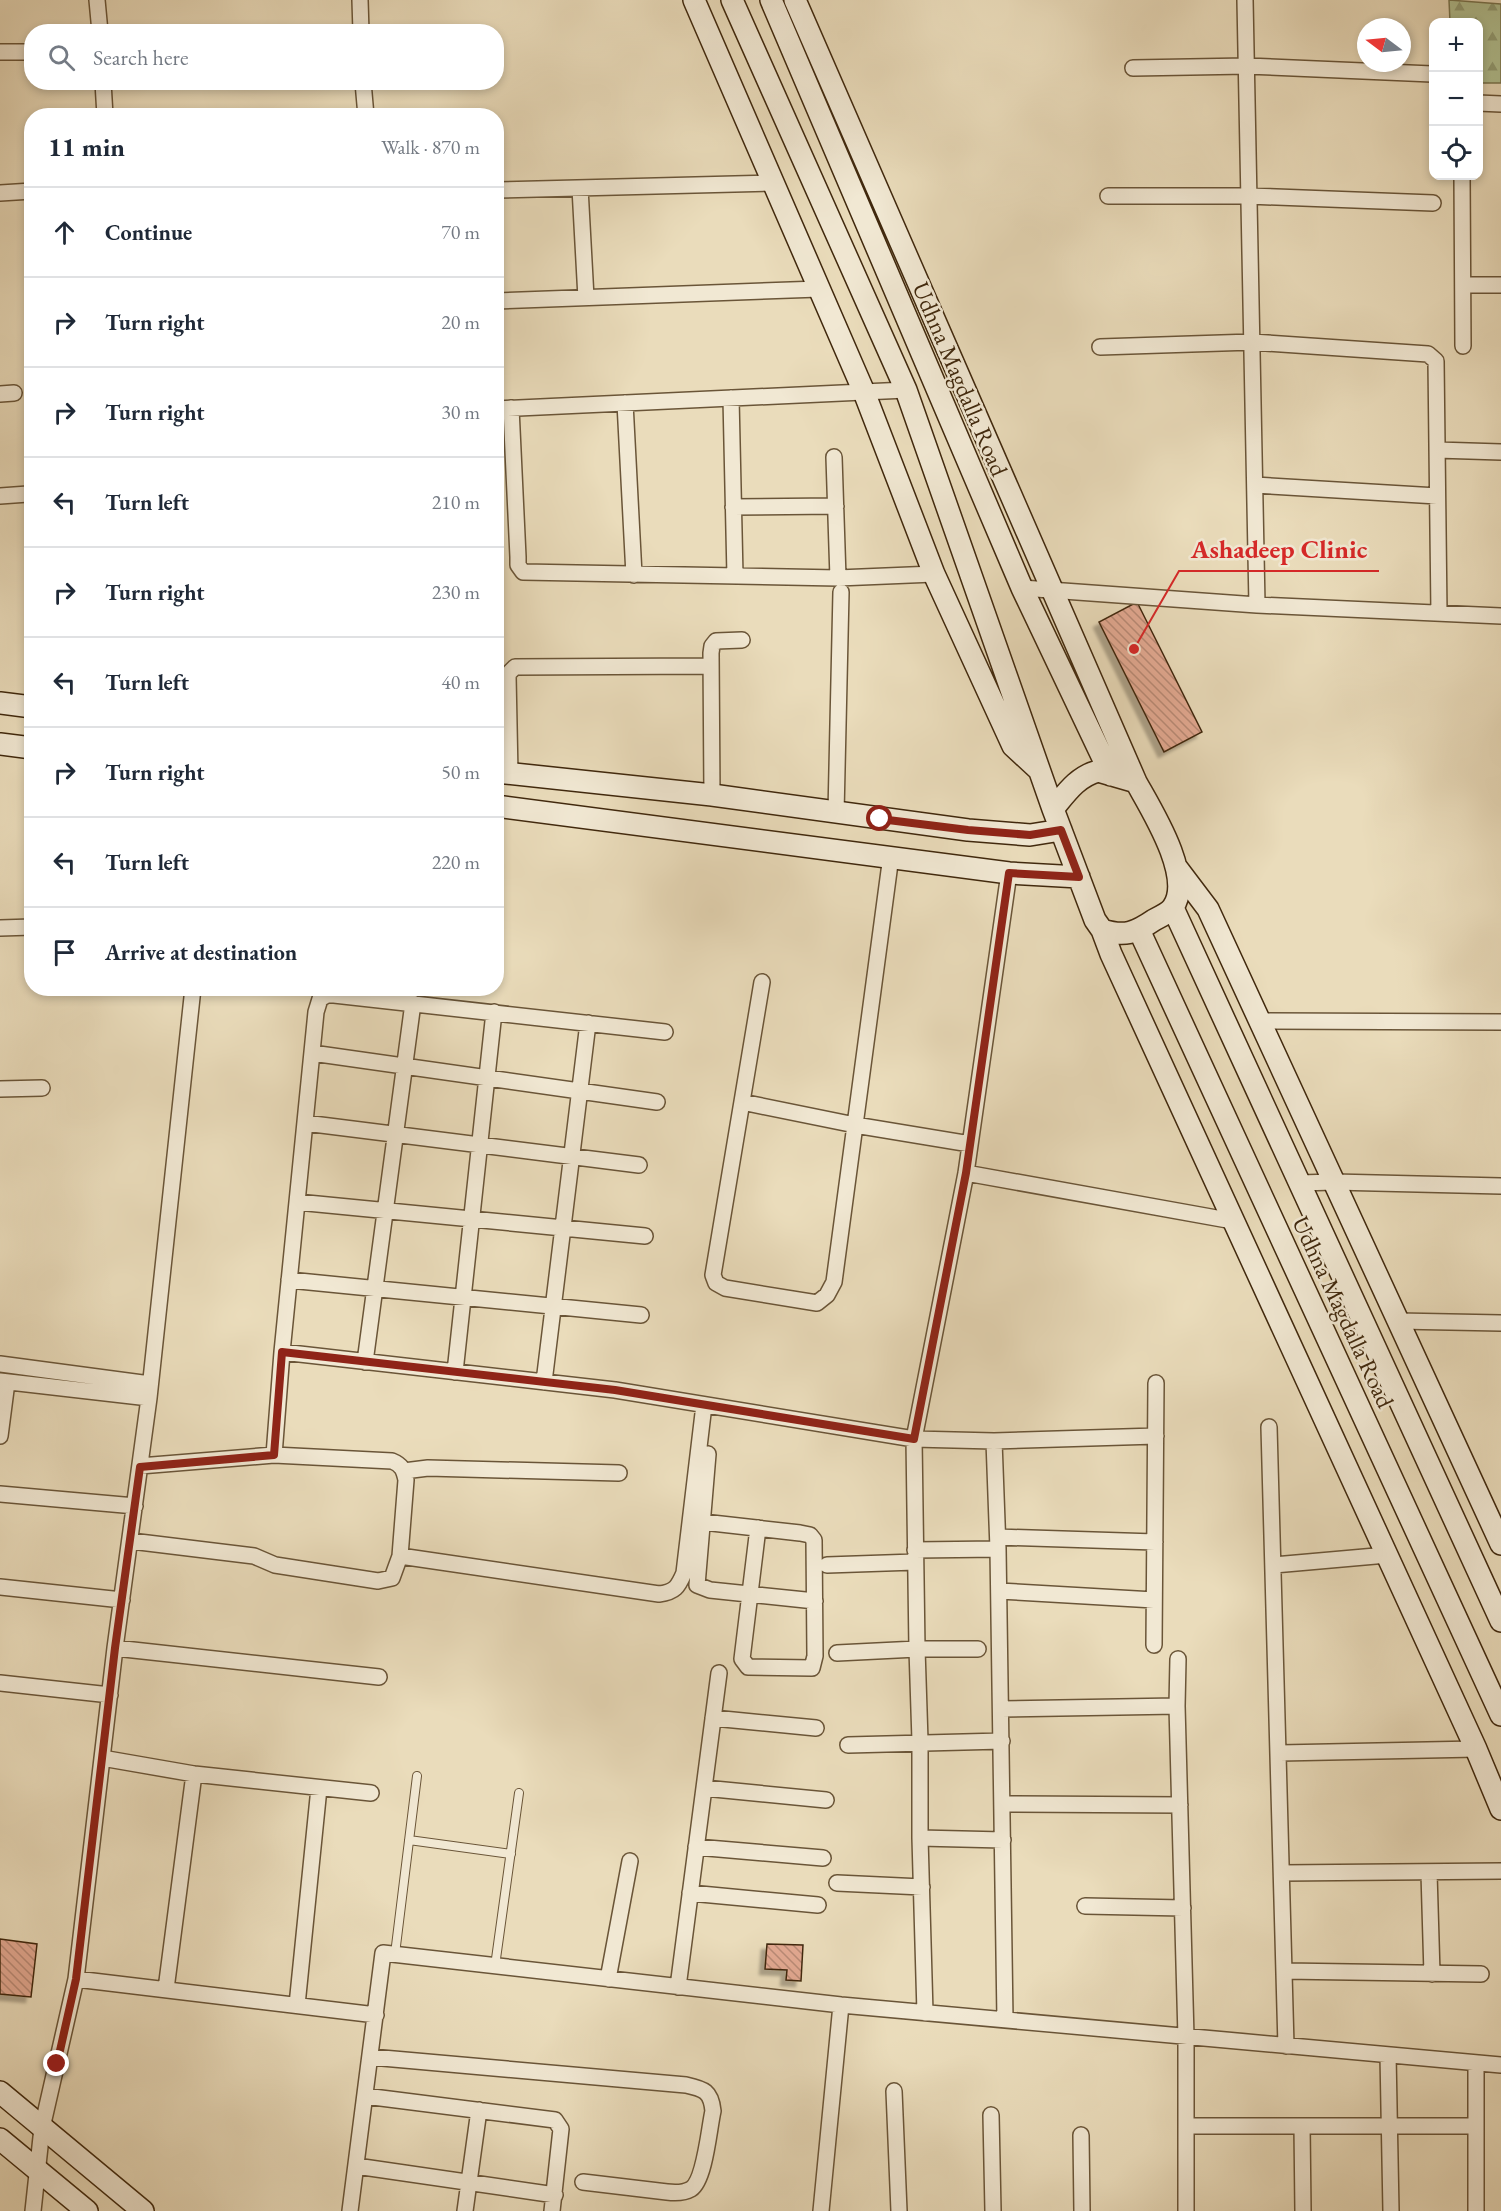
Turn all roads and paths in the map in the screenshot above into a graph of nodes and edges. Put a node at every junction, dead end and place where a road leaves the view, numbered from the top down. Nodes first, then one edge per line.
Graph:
1 (98, 0) edge
2 (360, 0) edge
3 (694, 0) edge
4 (732, 0) edge
5 (771, 0) edge
6 (795, 0) edge
7 (1245, 0) edge
8 (99, 24) edge
9 (361, 24) edge
10 (0, 52) edge
11 (24, 52) edge
12 (1247, 66) junction
13 (1133, 68) dead end
14 (1429, 74) edge
15 (103, 90) edge
16 (364, 90) edge
17 (1483, 104) edge
18 (1501, 104) edge
19 (105, 108) edge
20 (365, 108) edge
21 (1462, 180) edge
22 (774, 183) junction
23 (580, 188) junction
24 (504, 190) edge
25 (24, 192) edge
26 (0, 193) edge
27 (1108, 196) dead end
28 (1249, 196) junction
29 (1433, 203) dead end
30 (1463, 285) junction
31 (1501, 285) edge
32 (819, 289) junction
33 (586, 297) junction
34 (504, 301) edge
35 (1252, 342) junction
36 (1463, 346) dead end
37 (1100, 347) dead end
38 (906, 390) junction
39 (864, 392) junction
40 (731, 398) junction
41 (625, 403) junction
42 (504, 408) edge
43 (1437, 450) junction
44 (1501, 452) edge
45 (834, 457) dead end
46 (1255, 485) junction
47 (24, 495) edge
48 (0, 496) edge
49 (1437, 496) junction
50 (836, 506) junction
51 (733, 507) junction
52 (934, 574) junction
53 (634, 575) junction
54 (735, 576) junction
55 (840, 585) junction
56 (1022, 588) junction
57 (1055, 591) junction
58 (1257, 605) junction
59 (1439, 613) junction
60 (1501, 616) edge
61 (742, 640) dead end
62 (710, 666) junction
63 (0, 703) edge
64 (24, 706) edge
65 (0, 744) edge
66 (24, 747) edge
67 (504, 754) edge
68 (504, 773) edge
69 (1042, 773) junction
70 (1111, 775) junction
71 (1136, 782) junction
72 (712, 795) junction
73 (504, 807) edge
74 (1053, 809) junction
75 (836, 813) junction
76 (1061, 830) junction
77 (891, 856) junction
78 (1177, 868) junction
79 (1009, 873) junction
80 (1079, 877) junction
81 (1173, 908) junction
82 (24, 927) edge
83 (0, 928) edge
84 (1102, 930) junction
85 (1139, 930) junction
86 (762, 982) dead end
87 (192, 996) edge
88 (325, 996) edge
89 (338, 996) edge
90 (413, 1003) junction
91 (494, 1012) junction
92 (1259, 1021) junction
93 (1501, 1022) edge
94 (588, 1023) junction
95 (665, 1032) dead end
96 (312, 1053) junction
97 (405, 1066) junction
98 (487, 1078) junction
99 (42, 1088) dead end
100 (0, 1089) edge
101 (580, 1091) junction
102 (657, 1102) dead end
103 (742, 1102) junction
104 (305, 1123) junction
105 (855, 1125) junction
106 (396, 1135) junction
107 (970, 1144) junction
108 (479, 1145) junction
109 (572, 1157) junction
110 (639, 1165) dead end
111 (966, 1173) junction
112 (1334, 1182) junction
113 (1300, 1183) junction
114 (1501, 1186) edge
115 (297, 1202) junction
116 (385, 1210) junction
117 (472, 1219) junction
118 (1233, 1221) junction
119 (563, 1228) junction
120 (645, 1236) dead end
121 (289, 1280) junction
122 (375, 1288) junction
123 (463, 1297) junction
124 (553, 1306) junction
125 (641, 1315) dead end
126 (1398, 1321) junction
127 (1501, 1323) edge
128 (282, 1352) junction
129 (365, 1362) junction
130 (0, 1364) edge
131 (455, 1372) junction
132 (4, 1382) edge
133 (544, 1382) junction
134 (1156, 1383) dead end
135 (150, 1391) junction
136 (708, 1405) junction
137 (1269, 1428) dead end
138 (0, 1436) edge
139 (1156, 1436) junction
140 (914, 1439) junction
141 (994, 1441) junction
142 (274, 1455) junction
143 (140, 1467) junction
144 (404, 1471) junction
145 (619, 1473) dead end
146 (0, 1494) edge
147 (135, 1506) junction
148 (1494, 1515) edge
149 (703, 1522) junction
150 (758, 1528) junction
151 (131, 1541) junction
152 (1155, 1542) junction
153 (998, 1543) junction
154 (1501, 1544) edge
155 (400, 1556) junction
156 (915, 1556) junction
157 (1387, 1556) junction
158 (1274, 1564) junction
159 (827, 1565) dead end
160 (0, 1587) edge
161 (999, 1591) junction
162 (750, 1594) junction
163 (122, 1600) junction
164 (1154, 1600) junction
165 (815, 1601) junction
166 (1501, 1622) edge
167 (1154, 1645) dead end
168 (115, 1648) junction
169 (917, 1649) junction
170 (978, 1649) dead end
171 (837, 1653) dead end
172 (1178, 1659) dead end
173 (719, 1673) dead end
174 (379, 1677) dead end
175 (0, 1683) edge
176 (110, 1695) junction
177 (1177, 1706) junction
178 (1001, 1709) junction
179 (1501, 1715) edge
180 (713, 1719) junction
181 (816, 1728) dead end
182 (920, 1741) junction
183 (1002, 1741) junction
184 (848, 1745) dead end
185 (1476, 1749) junction
186 (1280, 1753) junction
187 (102, 1758) junction
188 (194, 1774) junction
189 (417, 1776) dead end
190 (320, 1788) junction
191 (704, 1788) junction
192 (371, 1793) dead end
193 (519, 1793) dead end
194 (826, 1800) dead end
195 (1003, 1804) junction
196 (1180, 1805) junction
197 (1501, 1809) edge
198 (920, 1838) junction
199 (409, 1840) junction
200 (1003, 1840) junction
201 (696, 1847) junction
202 (511, 1854) junction
203 (824, 1858) dead end
204 (630, 1861) dead end
205 (1501, 1872) edge
206 (1283, 1873) junction
207 (1430, 1874) junction
208 (837, 1883) dead end
209 (922, 1887) junction
210 (690, 1893) junction
211 (818, 1905) dead end
212 (1085, 1906) dead end
213 (1183, 1908) junction
214 (395, 1954) junction
215 (495, 1966) junction
216 (1285, 1971) junction
217 (1431, 1974) junction
218 (1481, 1974) dead end
219 (76, 1979) junction
220 (608, 1979) junction
221 (678, 1987) junction
222 (166, 1989) junction
223 (297, 2005) junction
224 (842, 2005) junction
225 (925, 2013) junction
226 (376, 2015) junction
227 (1005, 2020) junction
228 (1186, 2037) junction
229 (1286, 2046) junction
230 (1388, 2055) junction
231 (371, 2057) junction
232 (1476, 2063) junction
233 (1501, 2065) edge
234 (894, 2091) dead end
235 (0, 2092) edge
236 (365, 2096) junction
237 (479, 2110) junction
238 (992, 2115) dead end
239 (1186, 2126) junction
240 (1302, 2126) junction
241 (1391, 2126) junction
242 (1475, 2127) junction
243 (42, 2128) junction
244 (1081, 2135) dead end
245 (0, 2139) edge
246 (356, 2166) junction
247 (38, 2172) junction
248 (583, 2182) dead end
249 (469, 2183) junction
250 (555, 2195) junction
251 (33, 2211) edge
252 (87, 2211) edge
253 (143, 2211) edge
254 (350, 2211) edge
255 (465, 2211) edge
256 (552, 2211) edge
257 (821, 2211) edge
258 (899, 2211) edge
259 (993, 2211) edge
260 (1082, 2211) edge
261 (1186, 2211) edge
262 (1303, 2211) edge
263 (1391, 2211) edge
264 (1476, 2211) edge

1 - 8 street
2 - 9 street
3 - 22 street
4 - 38 street
5 - 56 street, Udhna Magdalla Road
6 - 57 street
7 - 12 street
10 - 11 street
12 - 13 street
12 - 14 street
12 - 28 street
15 - 19 street
16 - 20 street
17 - 18 street
21 - 30 street
22 - 23 street
22 - 32 street
23 - 24 street
23 - 33 street
25 - 26 street
27 - 28 street
28 - 29 street
28 - 35 street
30 - 31 street
30 - 36 street
32 - 33 street
32 - 39 street
33 - 34 street
35 - 37 street
35 - 43 street
35 - 46 street
38 - 39 street
38 - 69 street
39 - 40 street
39 - 52 street
40 - 41 street
40 - 51 street
41 - 42 street
41 - 53 street
42 - 53 street
43 - 44 street
43 - 49 street
45 - 50 street
46 - 49 street
46 - 58 street
47 - 48 street
49 - 59 street
50 - 51 street
50 - 55 street
51 - 54 street
52 - 55 street
52 - 69 street
53 - 54 street
54 - 55 street
55 - 75 street
56 - 57 street
56 - 70 street, Udhna Magdalla Road
57 - 58 street
57 - 71 street
58 - 59 street
59 - 60 street
61 - 62 street
62 - 67 street
62 - 72 street
63 - 64 street
65 - 66 street
68 - 72 street
69 - 74 street
70 - 71 street
70 - 74 street
71 - 78 street
72 - 75 street
73 - 77 street
74 - 76 street
75 - 76 street
76 - 80 street
77 - 79 street
77 - 105 street
78 - 81 street
78 - 92 street
79 - 80 street
79 - 107 street
80 - 84 street
81 - 85 street
81 - 113 street, Udhna Magdalla Road
82 - 83 street
84 - 85 street
84 - 118 street
85 - 179 street, Udhna Magdalla Road
86 - 103 street
87 - 135 street
88 - 96 street
89 - 90 street
90 - 91 street
90 - 97 street
91 - 94 street
91 - 98 street
92 - 93 street
92 - 112 street
94 - 95 street
94 - 101 street
96 - 97 street
96 - 104 street
97 - 98 street
97 - 106 street
98 - 101 street
98 - 108 street
99 - 100 street
101 - 102 street
101 - 109 street
103 - 105 street
103 - 105 street
104 - 106 street
104 - 115 street
105 - 107 street
106 - 108 street
106 - 116 street
107 - 111 street
108 - 109 street
108 - 117 street
109 - 110 street
109 - 119 street
111 - 118 street
111 - 140 street
112 - 113 street
112 - 114 street
112 - 126 street
113 - 166 street, Udhna Magdalla Road
115 - 116 street
115 - 121 street
116 - 117 street
116 - 122 street
117 - 119 street
117 - 123 street
118 - 157 street
119 - 120 street
119 - 124 street
121 - 122 street
121 - 128 street
122 - 123 street
122 - 129 street
123 - 124 street
123 - 131 street
124 - 125 street
124 - 133 street
126 - 127 street
126 - 148 street
128 - 129 street
128 - 142 street
129 - 131 street
130 - 135 street
131 - 133 street
132 - 135 street
132 - 138 street
133 - 136 street
134 - 139 street
135 - 143 street
136 - 140 street
136 - 149 street
136 - 155 street
137 - 158 street
139 - 141 street
139 - 152 street
140 - 141 street
140 - 156 street
141 - 153 street
142 - 143 street
142 - 144 street
143 - 147 street
144 - 145 street
144 - 155 street
146 - 147 street
147 - 151 street
148 - 154 street
149 - 150 street
149 - 162 street
150 - 162 street
150 - 165 street
151 - 155 street
151 - 163 street
152 - 153 street
152 - 164 street
153 - 156 street
153 - 161 street
156 - 159 street
156 - 169 street
157 - 158 street
157 - 185 street
158 - 186 street
160 - 163 street
161 - 164 street
161 - 178 street
162 - 165 street
162 - 165 street
163 - 168 street
164 - 167 street
168 - 174 street
168 - 176 street
169 - 170 street
169 - 171 street
169 - 182 street
172 - 177 street
173 - 180 street
175 - 176 street
176 - 187 street
177 - 178 street
177 - 196 street
178 - 183 street
180 - 181 street
180 - 191 street
182 - 183 street
182 - 184 street
182 - 198 street
183 - 195 street
185 - 186 street
185 - 197 street
186 - 206 street
187 - 188 street
187 - 219 street
188 - 190 street
188 - 222 street
189 - 199 lane
190 - 192 street
190 - 223 street
191 - 194 street
191 - 201 street
193 - 202 lane
195 - 196 street
195 - 200 street
196 - 213 street
198 - 200 street
198 - 209 street
199 - 202 lane
199 - 214 lane
200 - 227 street
201 - 203 street
201 - 210 street
202 - 215 lane
204 - 220 street
205 - 207 street
206 - 207 street
206 - 216 street
207 - 217 street
208 - 209 street
209 - 225 street
210 - 211 street
210 - 221 street
212 - 213 street
213 - 228 street
214 - 215 street
214 - 226 street
215 - 220 street
216 - 217 street
216 - 229 street
217 - 218 street
219 - 222 street
219 - 243 street
220 - 221 street
221 - 224 street
222 - 223 street
223 - 226 street
224 - 225 street
224 - 257 street
225 - 227 street
226 - 231 street
227 - 228 street
228 - 229 street
228 - 239 street
229 - 230 street
230 - 232 street
230 - 241 street
231 - 236 street
231 - 248 street
232 - 233 street
232 - 242 street
234 - 258 street
235 - 243 street
236 - 237 street
236 - 246 street
237 - 249 street
237 - 250 street
238 - 259 street
239 - 240 street
239 - 261 street
240 - 241 street
240 - 262 street
241 - 242 street
241 - 263 street
242 - 264 street
243 - 247 street
243 - 253 street
244 - 260 street
245 - 247 street
246 - 249 street
246 - 254 street
247 - 251 street
247 - 252 street
249 - 250 street
249 - 255 street
250 - 256 street

